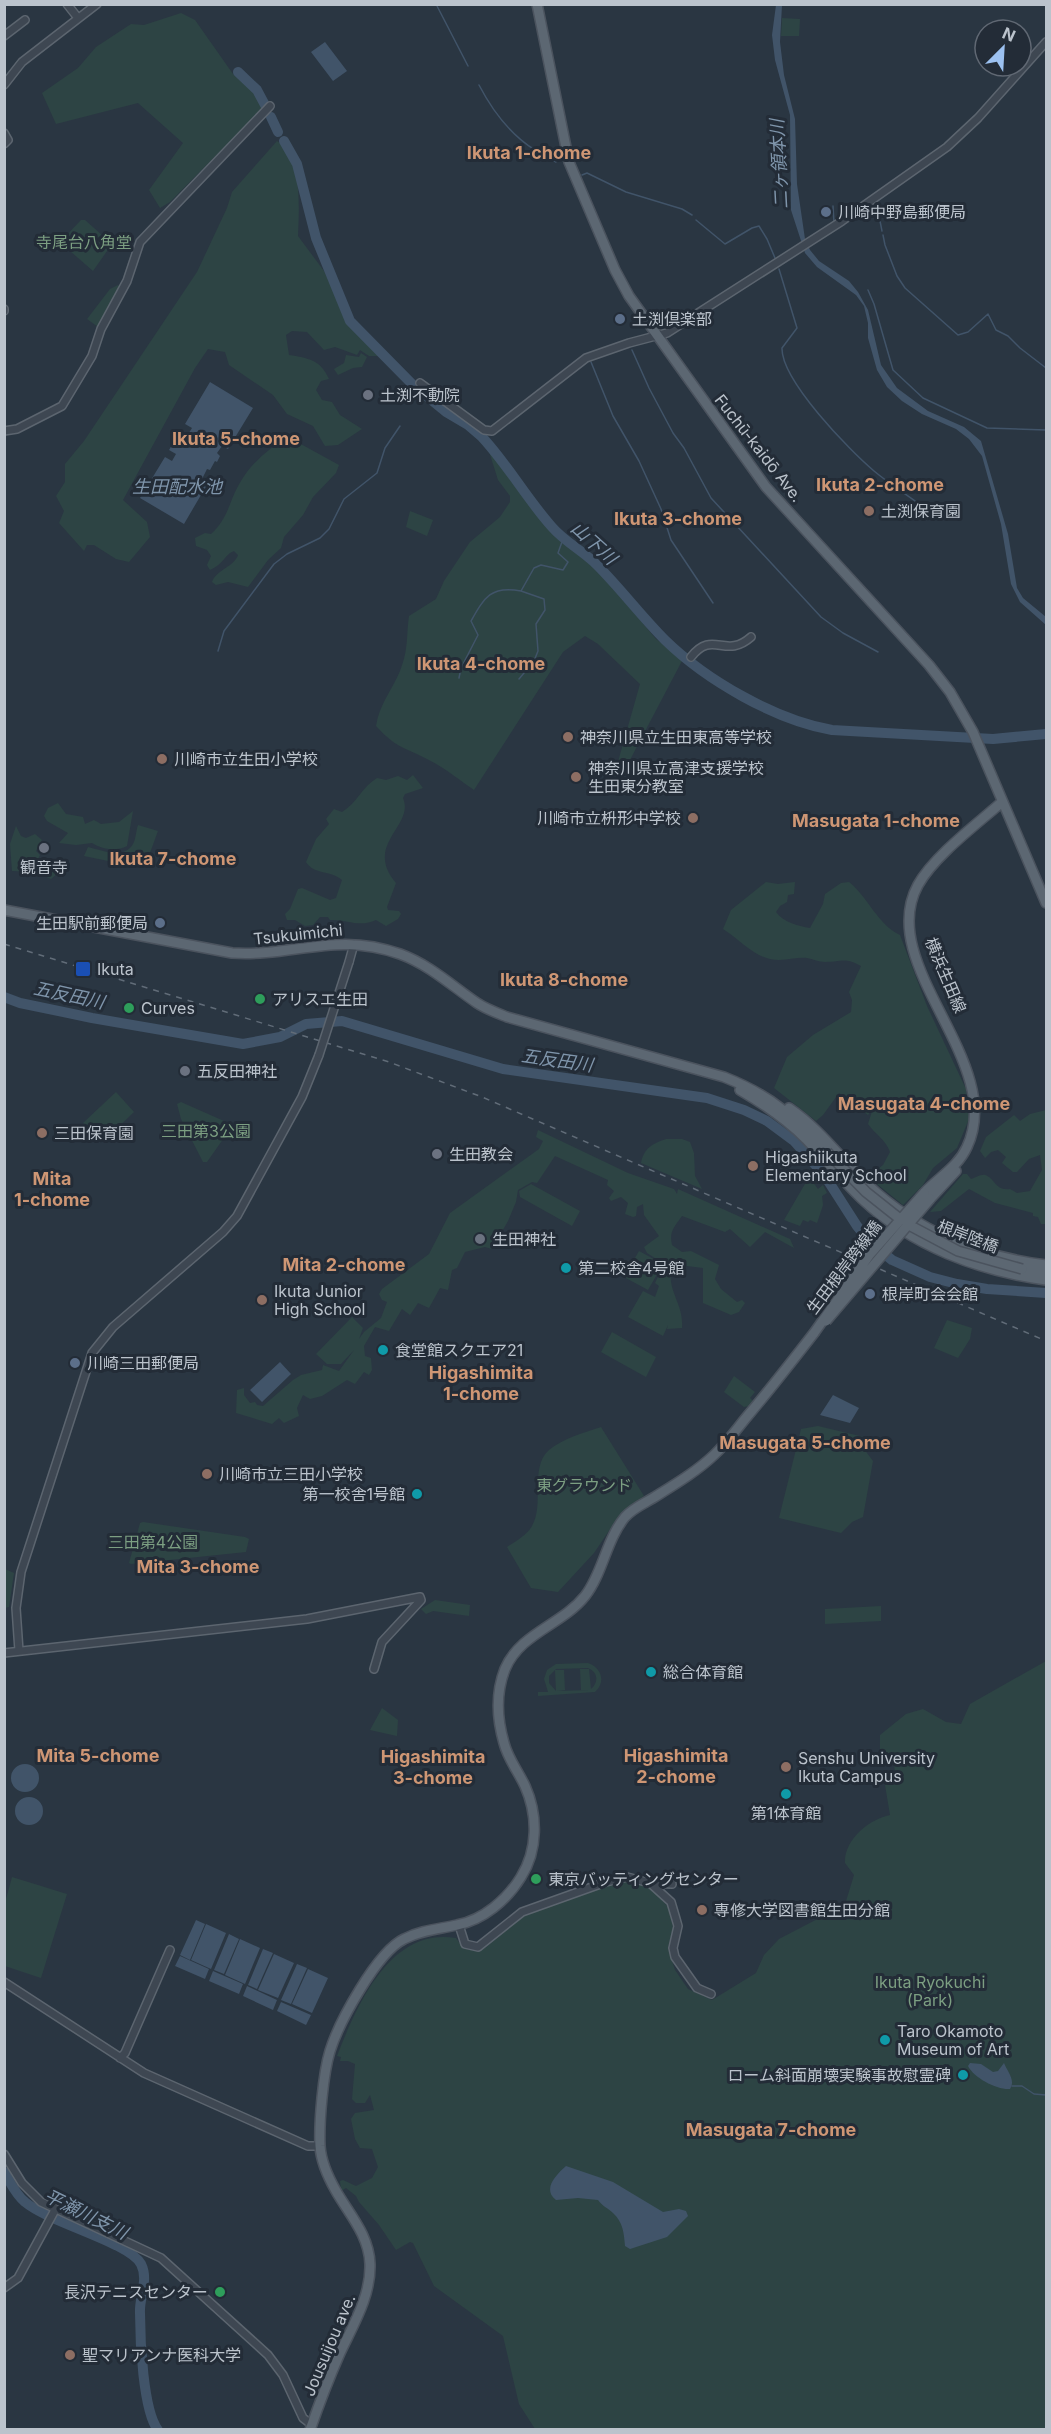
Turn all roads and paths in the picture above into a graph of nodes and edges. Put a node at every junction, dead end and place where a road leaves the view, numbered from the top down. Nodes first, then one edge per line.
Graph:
1 (67, 4) edge
2 (97, 4) edge
3 (537, 4) edge
4 (78, 18) junction
5 (25, 20) dead end
6 (4, 36) edge
7 (1047, 42) edge
8 (4, 85) edge
9 (270, 106) dead end
10 (4, 133) edge
11 (4, 144) edge
12 (656, 336) junction
13 (420, 383) dead end
14 (4, 431) edge
15 (751, 637) dead end
16 (691, 657) dead end
17 (1002, 802) junction
18 (1047, 903) edge
19 (4, 910) edge
20 (354, 944) junction
21 (646, 1056) junction
22 (740, 1090) junction
23 (758, 1091) junction
24 (798, 1123) junction
25 (827, 1152) joint
26 (868, 1185) junction
27 (858, 1195) junction
28 (903, 1222) junction
29 (966, 1245) junction
30 (977, 1249) junction
31 (961, 1259) junction
32 (974, 1263) junction
33 (1047, 1265) edge
34 (1047, 1273) edge
35 (1047, 1280) edge
36 (814, 1333) joint
37 (18, 1651) junction
38 (4, 1653) edge
39 (374, 1669) dead end
40 (650, 1883) junction
41 (672, 1884) dead end
42 (459, 1925) junction
43 (170, 1950) dead end
44 (4, 1982) edge
45 (711, 1994) dead end
46 (120, 2058) junction
47 (320, 2146) junction
48 (4, 2154) edge
49 (53, 2215) junction
50 (4, 2288) edge
51 (311, 2427) edge

1 - 4 street
2 - 4 street
3 - 12 main road, Fuchū-kaidō Ave.
4 - 8 street
5 - 6 street
7 - 12 street
9 - 14 street
10 - 11 street
12 - 13 street
12 - 17 main road, Fuchū-kaidō Ave.
15 - 16 street
17 - 18 main road, Fuchū-kaidō Ave.
17 - 28 main road, 横浜生田線, bridge
19 - 20 main road, Tsukuimichi
20 - 21 main road, Tsukuimichi
20 - 37 street, bridge
21 - 22 main road, Tsukuimichi
21 - 23 main road, Tsukuimichi
22 - 24 main road, Tsukuimichi
22 - 27 main road
23 - 24 main road, Tsukuimichi
23 - 26 main road
24 - 25 main road, Tsukuimichi
25 - 28 main road, 根岸陸橋, bridge
26 - 27 main road
26 - 29 main road
27 - 31 main road
28 - 34 main road, 根岸陸橋, bridge
28 - 36 main road, 生田根岸跨線橋, bridge
29 - 30 main road
29 - 31 main road
30 - 32 main road
30 - 33 main road
31 - 32 main road
32 - 35 main road
36 - 42 main road, Jousuijou ave.
37 - 38 street
37 - 39 street
40 - 41 street
40 - 42 street
40 - 45 street
42 - 47 main road, Jousuijou ave.
43 - 46 street
44 - 46 street
46 - 47 street
47 - 51 main road, Jousuijou ave.
48 - 49 street
49 - 50 street
49 - 51 street

